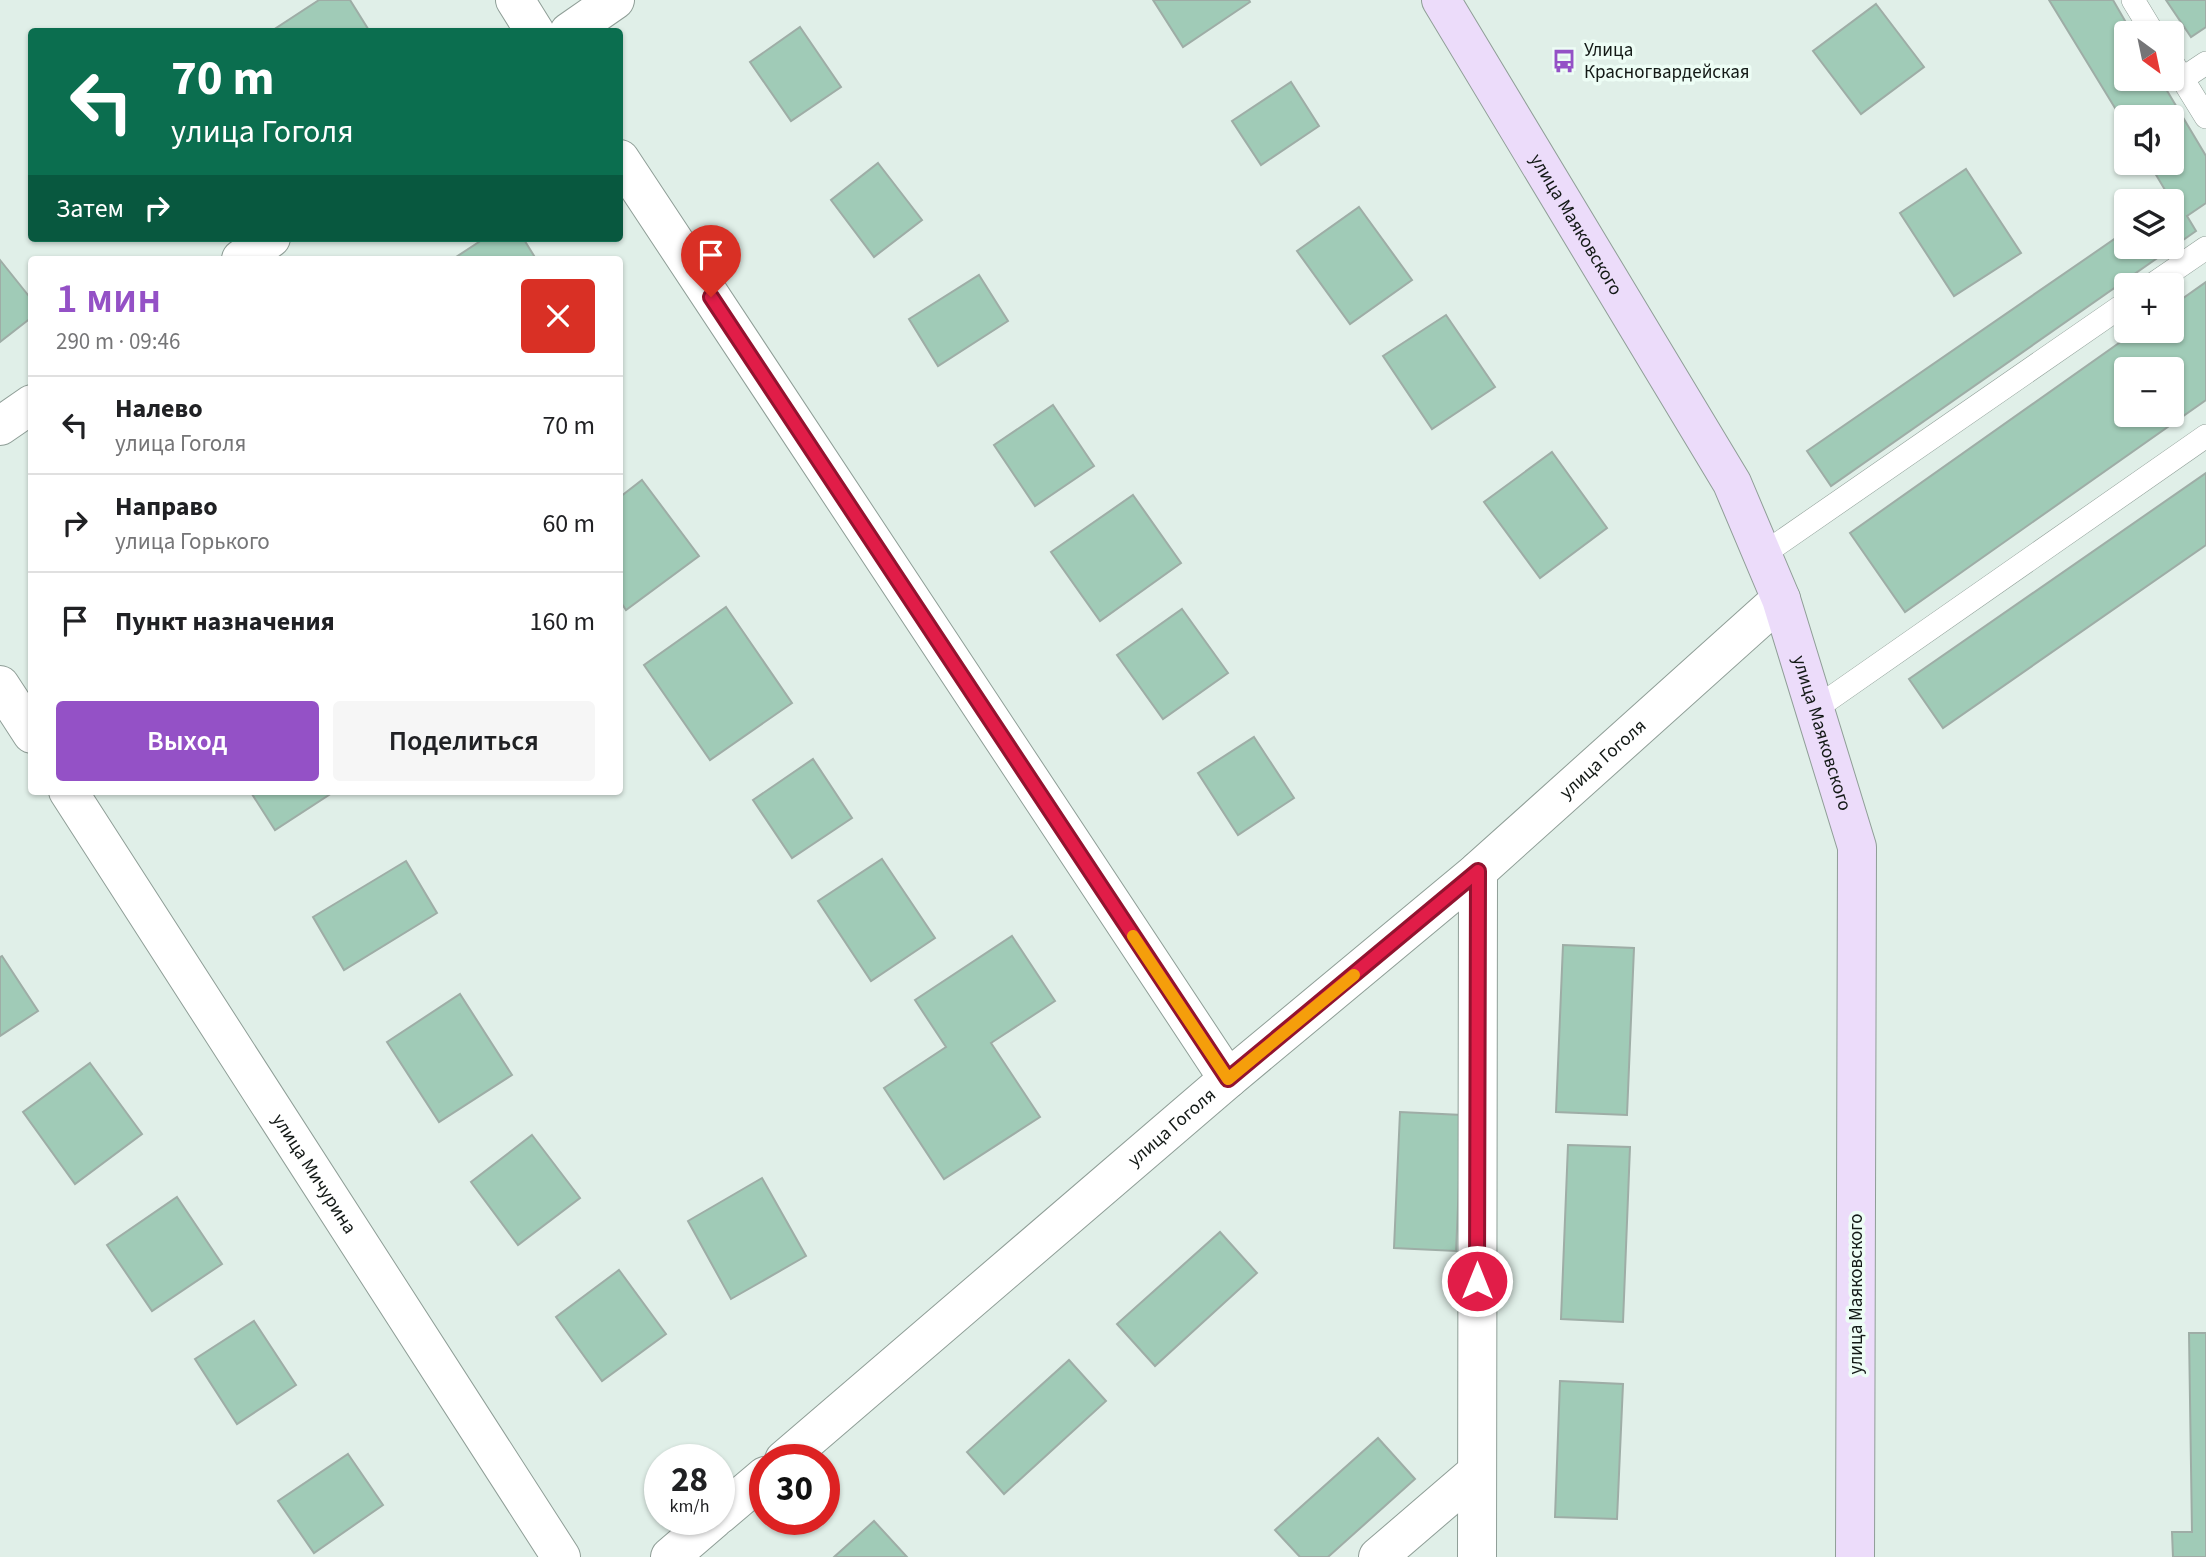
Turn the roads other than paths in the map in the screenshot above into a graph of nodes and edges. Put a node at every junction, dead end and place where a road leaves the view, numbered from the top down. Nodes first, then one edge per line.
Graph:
1 (515, 0) edge
2 (615, 0) edge
3 (1441, 0) edge
4 (2133, 0) edge
5 (2146, 21) edge
6 (532, 28) edge
7 (575, 28) edge
8 (2206, 63) edge
9 (2184, 68) edge
10 (2184, 81) edge
11 (2206, 117) edge
12 (623, 164) edge
13 (265, 242) edge
14 (2206, 248) edge
15 (245, 256) edge
16 (2170, 273) edge
17 (2114, 311) edge
18 (28, 407) edge
19 (0, 426) edge
20 (2206, 436) edge
21 (1762, 555) junction
22 (1781, 599) junction
23 (0, 685) edge
24 (1815, 709) junction
25 (28, 728) edge
26 (71, 795) edge
27 (1478, 871) junction
28 (1228, 1079) junction
29 (803, 1444) edge
30 (1477, 1472) junction
31 (749, 1490) edge
32 (735, 1501) edge
33 (695, 1535) edge
34 (561, 1557) edge
35 (670, 1557) edge
36 (1378, 1557) edge
37 (1477, 1557) edge
38 (1855, 1557) edge

1 - 6 street
2 - 7 street
3 - 21 street, улица Маяковского
4 - 5 lane
8 - 9 lane
10 - 11 lane
12 - 28 street
13 - 15 street
14 - 16 lane
17 - 21 lane
18 - 19 street
20 - 24 lane
21 - 22 street, улица Маяковского
22 - 24 street, улица Маяковского
22 - 27 street, улица Гоголя
23 - 25 street
24 - 38 street, улица Маяковского
26 - 34 street, улица Мичурина
27 - 28 street, улица Гоголя
27 - 30 street
28 - 29 street, улица Гоголя
30 - 36 street
30 - 37 street
31 - 32 street
33 - 35 street

